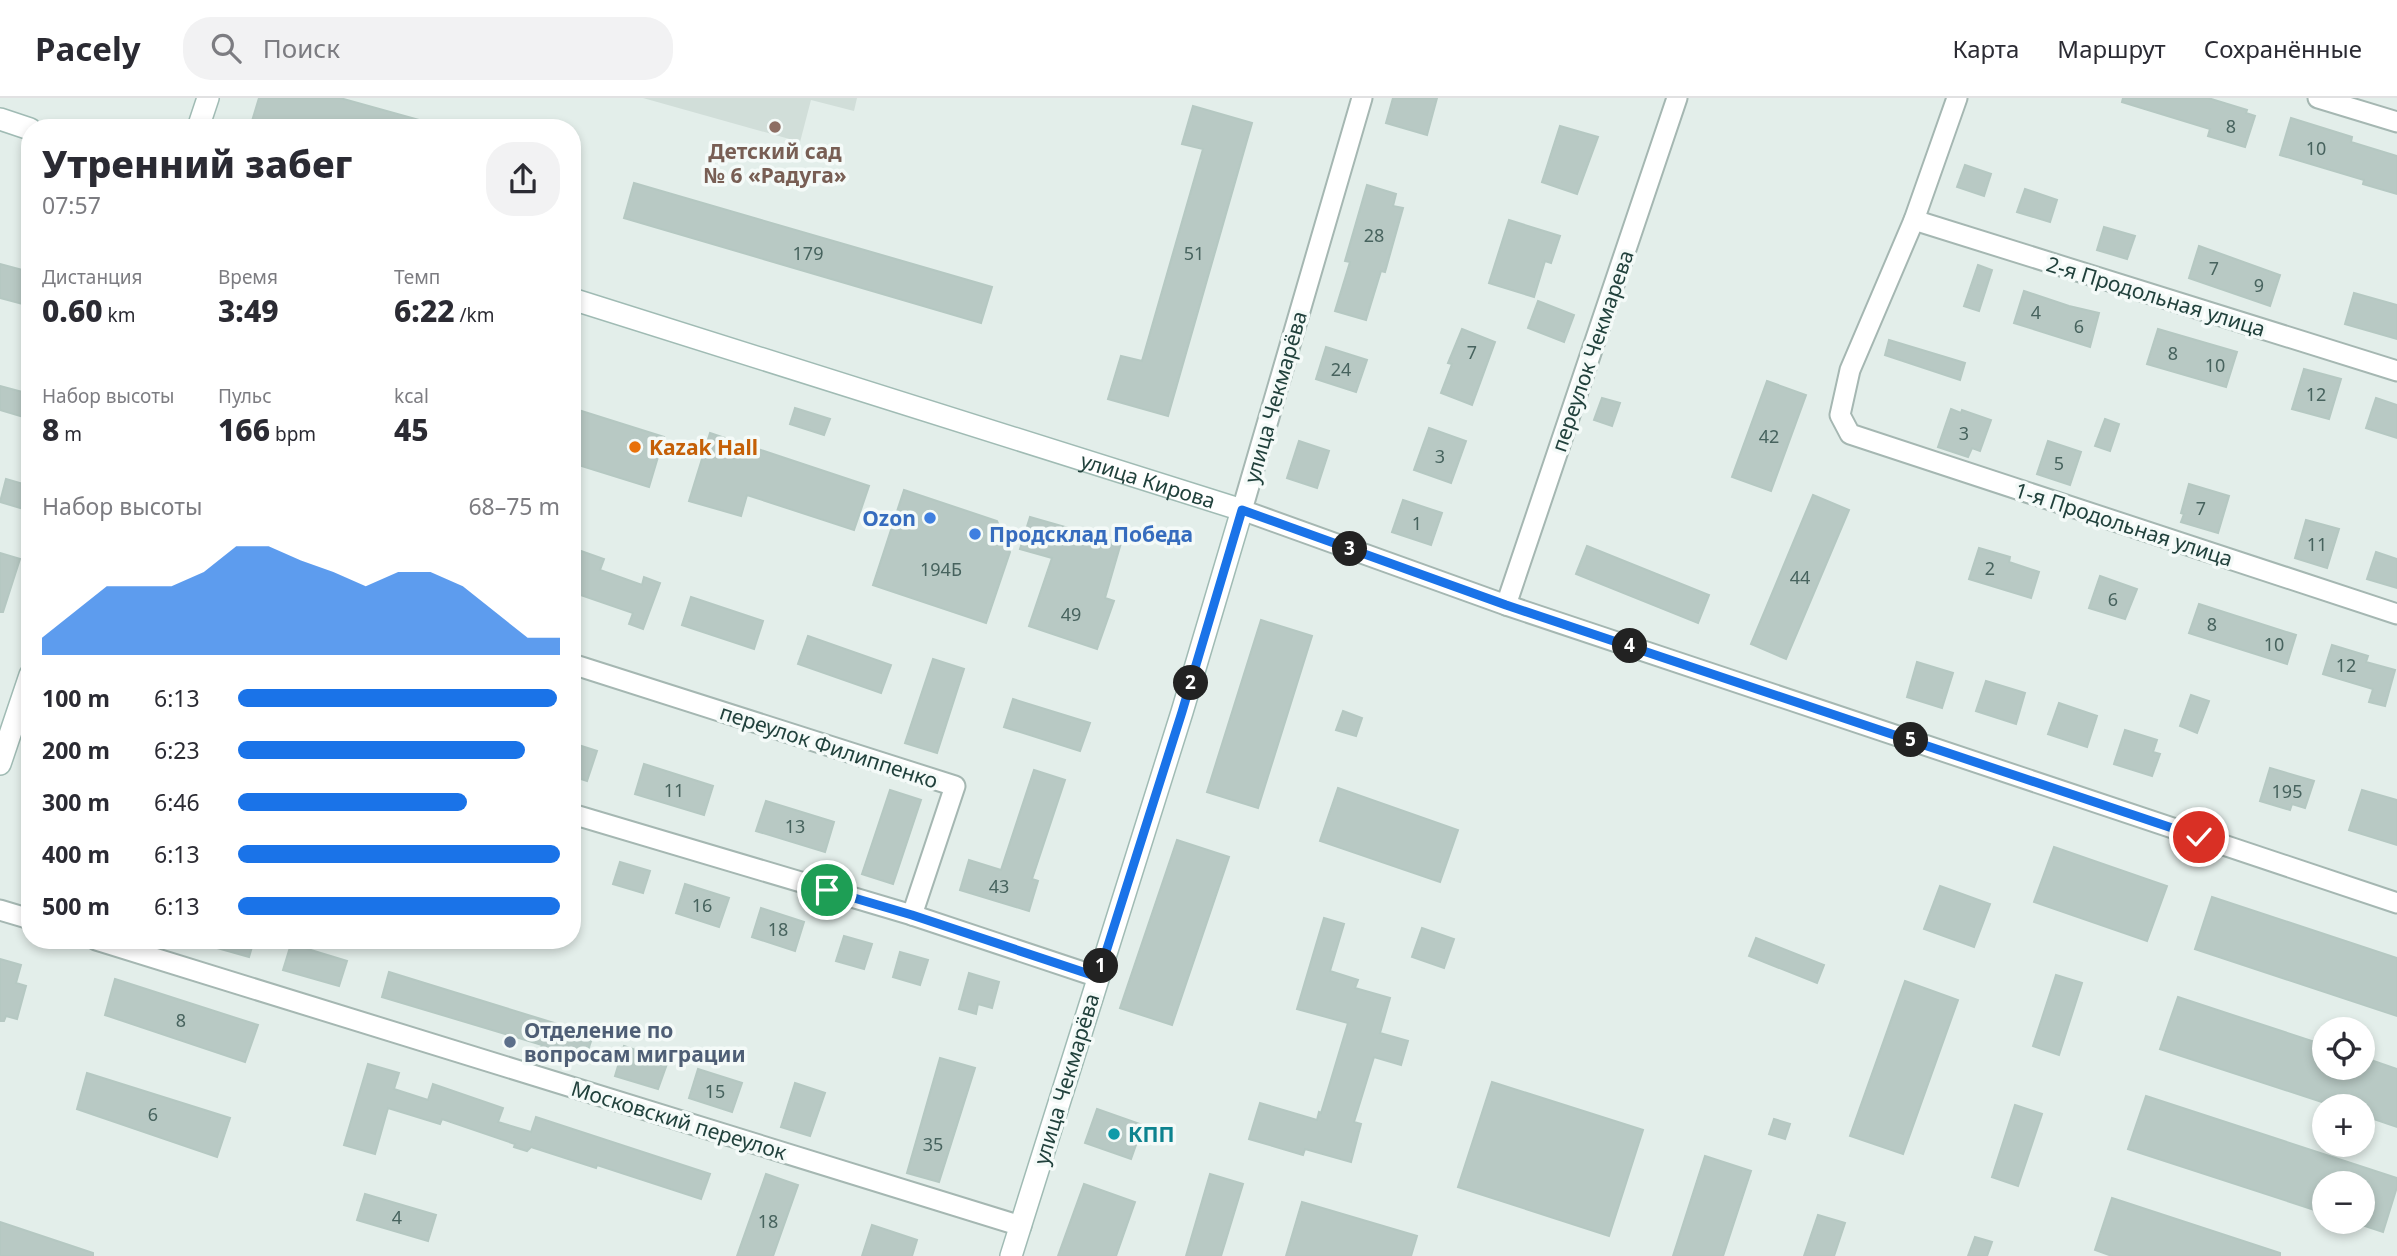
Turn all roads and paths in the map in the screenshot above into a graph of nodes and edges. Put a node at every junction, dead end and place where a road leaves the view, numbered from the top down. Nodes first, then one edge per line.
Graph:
1 (208, 98) edge
2 (1362, 98) edge
3 (1677, 98) edge
4 (1957, 98) edge
5 (2318, 98) edge
6 (0, 119) edge
7 (201, 119) edge
8 (2397, 122) edge
9 (21, 126) edge
10 (1914, 220) junction
11 (581, 302) edge
12 (2397, 371) edge
13 (1242, 510) junction
14 (1506, 605) junction
15 (2397, 614) edge
16 (581, 667) edge
17 (21, 702) edge
18 (0, 764) edge
19 (581, 817) edge
20 (2397, 903) edge
21 (0, 910) edge
22 (912, 915) junction
23 (21, 916) edge
24 (125, 949) edge
25 (1098, 977) junction
26 (1021, 1226) junction
27 (1011, 1256) edge

1 - 7 street
2 - 13 street, улица Чекмарёва
3 - 14 street, переулок Чекмарева
4 - 10 street
5 - 8 street
6 - 9 street
10 - 12 street, 2-я Продольная улица
10 - 15 street, 1-я Продольная улица
11 - 13 street, улица Кирова
13 - 14 street, улица Кирова
13 - 25 street, улица Чекмарёва
14 - 20 street, улица Кирова
16 - 22 street, переулок Филиппенко
17 - 18 street
19 - 22 street
21 - 23 street
22 - 25 street
24 - 26 street, Московский переулок
25 - 26 street, улица Чекмарёва
26 - 27 street, улица Чекмарёва

